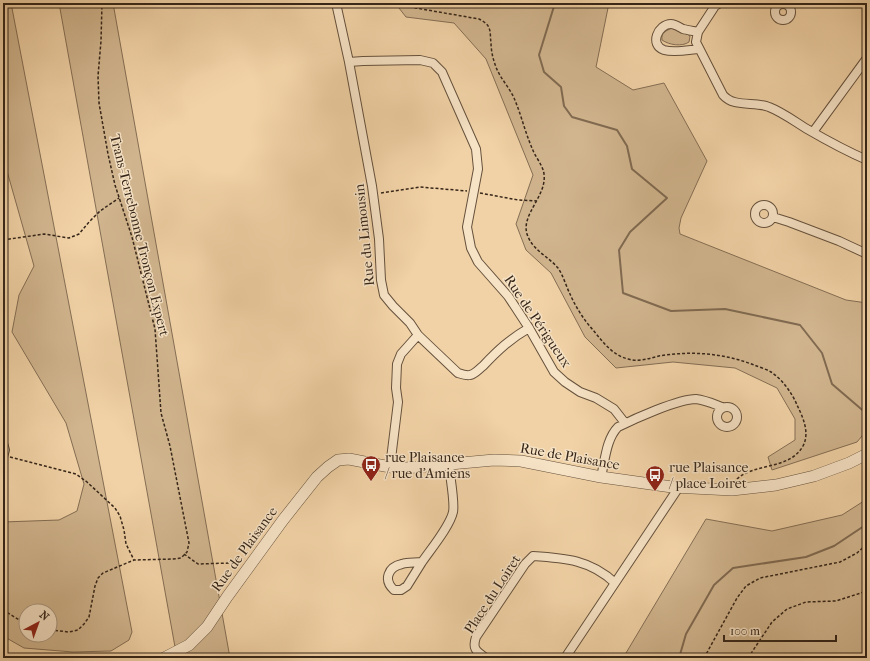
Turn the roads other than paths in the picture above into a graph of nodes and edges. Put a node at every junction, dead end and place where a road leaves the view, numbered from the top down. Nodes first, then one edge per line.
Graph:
1 (336, 3) edge
2 (720, 3) edge
3 (698, 32) junction
4 (699, 49) junction
5 (867, 58) edge
6 (349, 62) junction
7 (813, 132) junction
8 (867, 160) edge
9 (773, 217) dead end
10 (867, 254) edge
11 (529, 328) junction
12 (418, 335) junction
13 (722, 407) dead end
14 (625, 423) junction
15 (3, 443) edge
16 (867, 454) edge
17 (4, 456) edge
18 (449, 465) junction
19 (390, 467) junction
20 (601, 477) junction
21 (679, 487) junction
22 (422, 562) dead end
23 (615, 583) junction
24 (164, 658) edge
25 (486, 658) edge
26 (565, 658) edge

1 - 6 street, Rue du Limousin
2 - 3 street
3 - 4 street
3 - 4 street
4 - 7 street
5 - 7 street
6 - 11 street, Rue de Périgueux
6 - 12 street, Rue du Limousin
7 - 8 street
9 - 10 street
11 - 12 street, Rue du Limousin
11 - 14 street, Rue de Périgueux
12 - 19 street
13 - 14 street
14 - 20 street
15 - 17 street
16 - 21 street, Rue de Plaisance
18 - 19 street, Rue de Plaisance
18 - 20 street, Rue de Plaisance
18 - 22 street
19 - 24 street, Rue de Plaisance
20 - 21 street, Rue de Plaisance
21 - 23 street
23 - 25 street, Place du Loiret
23 - 26 street

